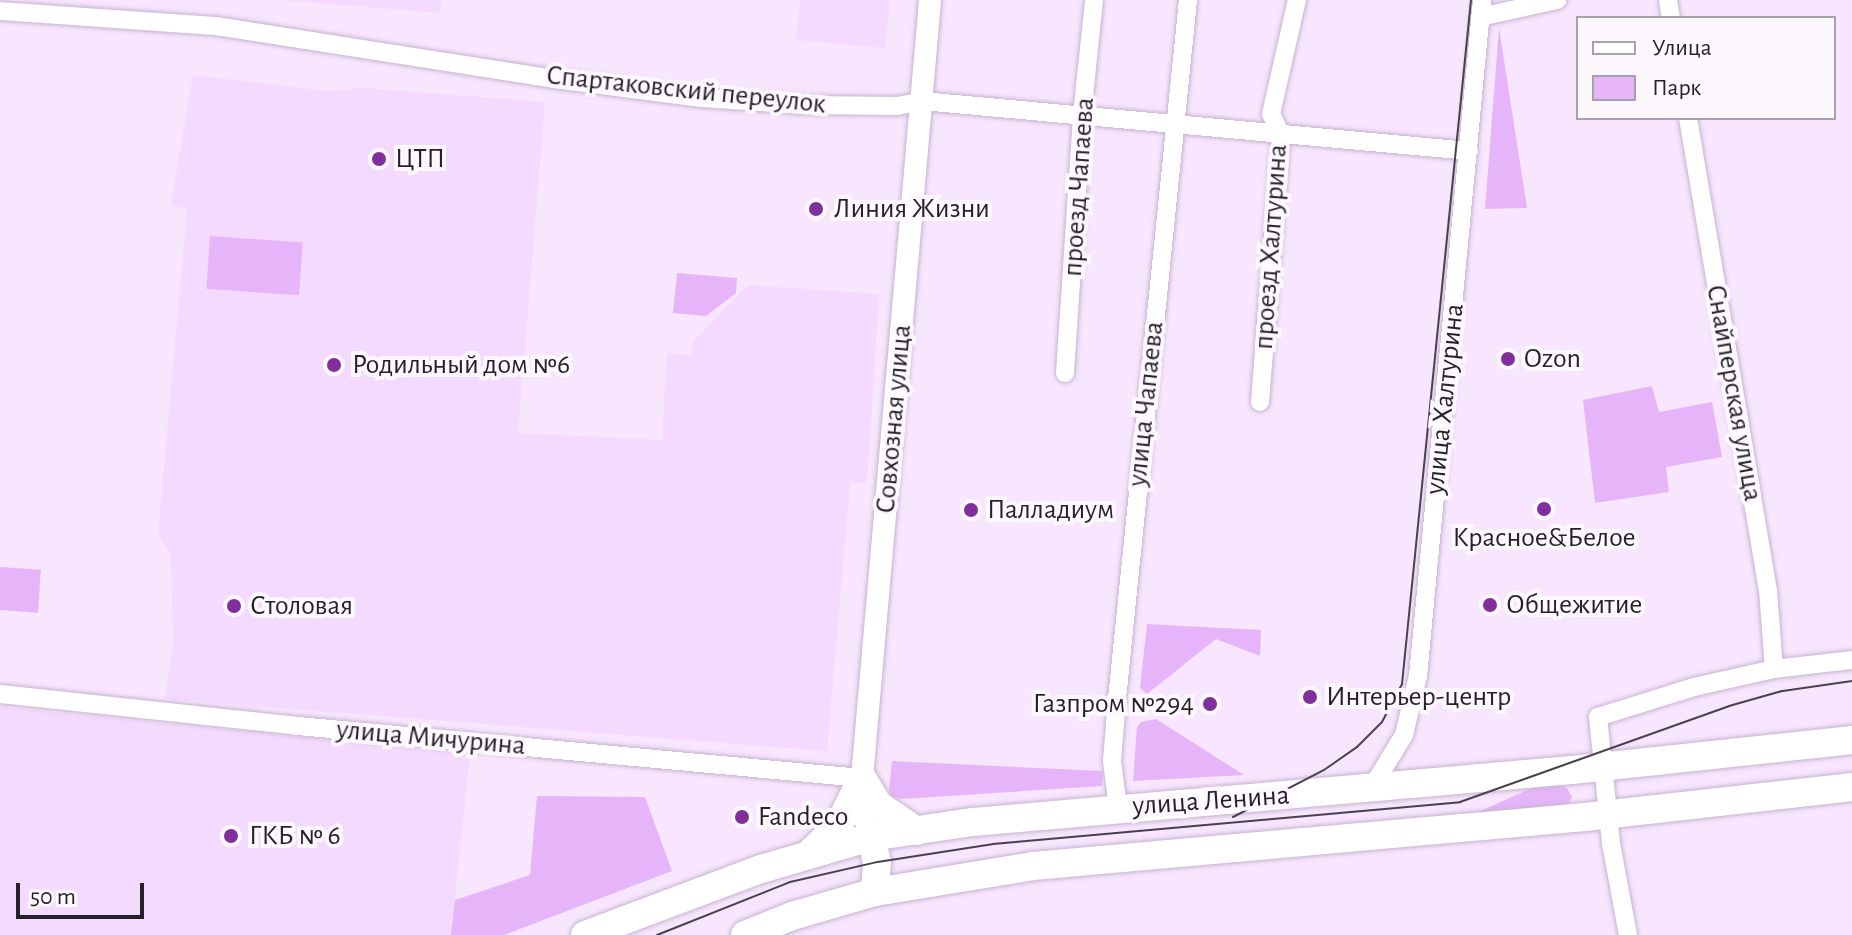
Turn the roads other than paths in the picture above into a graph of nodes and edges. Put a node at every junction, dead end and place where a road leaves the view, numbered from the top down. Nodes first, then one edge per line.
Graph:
1 (930, 0) edge
2 (1094, 0) edge
3 (1188, 0) edge
4 (1297, 0) edge
5 (1557, 0) edge
6 (6, 7) edge
7 (1481, 8) edge
8 (922, 101) junction
9 (1082, 115) junction
10 (1688, 120) edge
11 (1174, 122) junction
12 (1281, 135) junction
13 (1469, 151) junction
14 (1065, 373) dead end
15 (1260, 402) dead end
16 (1852, 660) edge
17 (1774, 669) junction
18 (0, 694) edge
19 (1852, 740) edge
20 (1605, 766) junction
21 (862, 778) junction
22 (1372, 787) junction
23 (1852, 787) edge
24 (1118, 808) junction
25 (1610, 814) junction
26 (917, 831) junction
27 (871, 837) junction
28 (809, 855) junction
29 (875, 892) junction
30 (585, 935) edge
31 (745, 935) edge
32 (1628, 935) edge

1 - 8 street, Совхозная улица
2 - 9 street, проезд Чапаева
3 - 11 street, улица Чапаева
4 - 12 street, проезд Халтурина
5 - 7 street
6 - 8 street, Спартаковский переулок
7 - 13 street, улица Халтурина
8 - 9 street, Спартаковский переулок
8 - 21 street, Совхозная улица
9 - 11 street, Спартаковский переулок
9 - 14 street, проезд Чапаева
10 - 17 street, Снайперская улица
11 - 12 street, Спартаковский переулок
11 - 24 street, улица Чапаева
12 - 13 street, Спартаковский переулок
12 - 15 street, проезд Халтурина
13 - 22 street, улица Халтурина
16 - 17 street
17 - 20 street
18 - 21 street, улица Мичурина
19 - 20 main road, улица Ленина
20 - 22 main road, улица Ленина
20 - 25 street
21 - 26 main road
21 - 27 street, Совхозная улица
21 - 28 main road
22 - 24 main road, улица Ленина
23 - 25 main road, улица Ленина
24 - 26 main road, улица Ленина
25 - 29 main road, улица Ленина
25 - 32 street
26 - 27 main road, улица Ленина
27 - 28 main road, улица Ленина
27 - 29 main road
28 - 30 main road, улица Ленина
29 - 31 main road, улица Ленина

